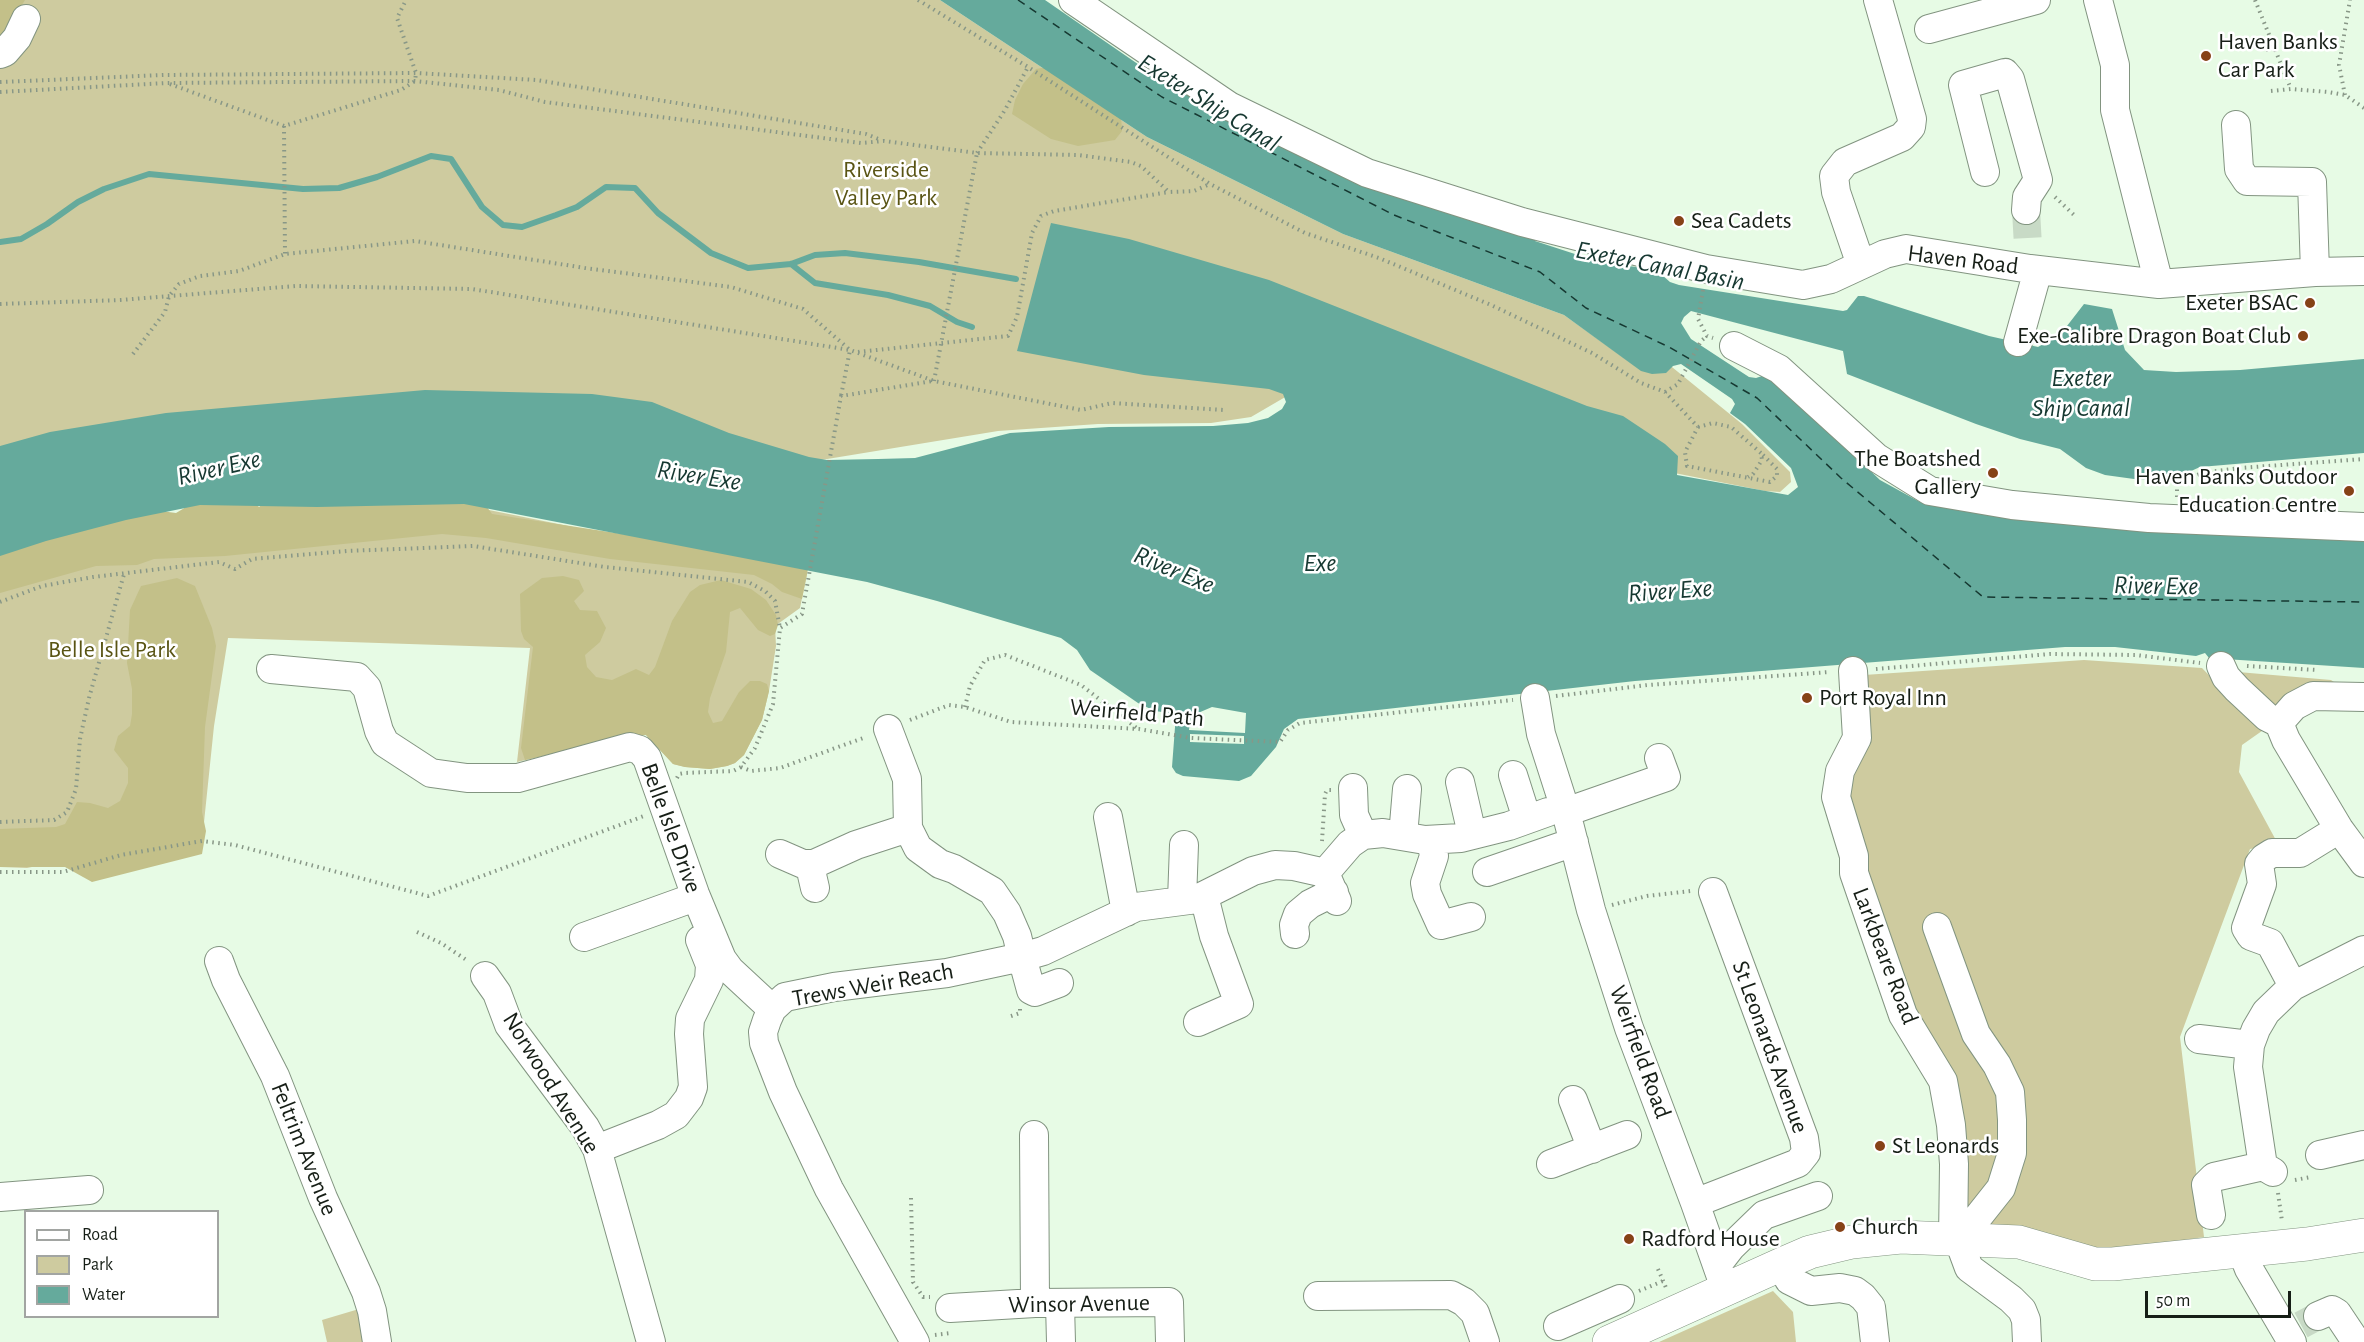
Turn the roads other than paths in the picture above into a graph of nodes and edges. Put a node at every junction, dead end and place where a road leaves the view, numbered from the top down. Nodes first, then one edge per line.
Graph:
1 (1072, 0) edge
2 (1878, 0) edge
3 (2036, 0) edge
4 (2098, 0) edge
5 (26, 19) dead end
6 (1929, 29) dead end
7 (0, 54) edge
8 (2236, 125) dead end
9 (1985, 172) dead end
10 (2026, 210) tunnel mouth
11 (2032, 261) junction
12 (1861, 265) junction
13 (2364, 271) edge
14 (2315, 272) junction
15 (2158, 284) junction
16 (2018, 342) dead end
17 (1734, 346) dead end
18 (2364, 527) edge
19 (2221, 666) road end
20 (271, 669) dead end
21 (1852, 677) dead end
22 (2364, 697) edge
23 (1535, 698) road end
24 (2279, 723) junction
25 (888, 729) road end
26 (1659, 758) dead end
27 (1514, 775) dead end
28 (1460, 782) dead end
29 (1353, 788) dead end
30 (1407, 789) dead end
31 (1547, 814) junction
32 (1108, 817) dead end
33 (908, 828) junction
34 (2339, 829) junction
35 (1472, 834) junction
36 (1362, 835) junction
37 (1417, 838) junction
38 (1574, 842) junction
39 (1184, 845) dead end
40 (780, 854) dead end
41 (2364, 863) edge
42 (1487, 872) dead end
43 (1332, 889) junction
44 (1704, 891) road end
45 (690, 898) junction
46 (1193, 898) junction
47 (1126, 912) junction
48 (1472, 917) dead end
49 (1937, 927) dead end
50 (1295, 934) dead end
51 (584, 937) dead end
52 (2364, 950) edge
53 (1022, 957) junction
54 (219, 960) dead end
55 (485, 975) road end
56 (1059, 983) dead end
57 (2293, 986) junction
58 (772, 1009) junction
59 (1198, 1022) dead end
60 (2199, 1039) dead end
61 (2250, 1045) junction
62 (1574, 1101) dead end
63 (1034, 1135) dead end
64 (1627, 1135) dead end
65 (2364, 1145) edge
66 (597, 1149) junction
67 (1592, 1149) junction
68 (1551, 1164) dead end
69 (2314, 1166) road end
70 (89, 1190) dead end
71 (1818, 1196) dead end
72 (0, 1197) edge
73 (1695, 1203) junction
74 (2211, 1215) dead end
75 (2364, 1235) edge
76 (1956, 1240) junction
77 (2242, 1251) junction
78 (1782, 1264) junction
79 (1721, 1277) junction
80 (1318, 1296) dead end
81 (1620, 1299) dead end
82 (1048, 1304) junction
83 (950, 1308) dead end
84 (1589, 1312) junction
85 (1558, 1326) dead end
86 (2291, 1331) edge
87 (2353, 1337) dead end
88 (377, 1342) edge
89 (651, 1342) edge
90 (915, 1342) edge
91 (1061, 1342) edge
92 (1170, 1342) edge
93 (1485, 1342) edge
94 (1602, 1342) edge
95 (1609, 1342) edge
96 (1875, 1342) edge
97 (2027, 1342) edge

1 - 12 street, Haven Road
2 - 12 street
3 - 6 street
4 - 15 street
5 - 7 street
8 - 14 street
9 - 10 street
11 - 12 street, Haven Road
11 - 15 street, Haven Road
11 - 16 street
13 - 14 street, Haven Road
14 - 15 street, Haven Road
17 - 18 street
19 - 24 street
20 - 45 street, Belle Isle Drive
21 - 76 street, Larkbeare Road
22 - 24 street
23 - 31 street, Weirfield Road
24 - 34 street
25 - 33 street
26 - 31 street
27 - 31 street
28 - 35 street
29 - 36 street
30 - 37 street
31 - 35 street
31 - 38 street, Weirfield Road
32 - 47 street
33 - 40 street
33 - 53 street
34 - 41 street
34 - 57 street
35 - 37 street
36 - 37 street
36 - 43 street
37 - 48 street
38 - 42 street
38 - 73 street, Weirfield Road
39 - 46 street
43 - 46 street, Trews Weir Reach
43 - 50 street
44 - 73 street, St Leonards Avenue
45 - 51 street
45 - 58 street, Belle Isle Drive
45 - 66 street
46 - 47 street, Trews Weir Reach
46 - 59 street
47 - 53 street, Trews Weir Reach
49 - 76 street
52 - 57 street
53 - 56 street
53 - 58 street, Trews Weir Reach
54 - 88 street, Feltrim Avenue
55 - 66 street, Norwood Avenue
57 - 61 street
58 - 90 street, Trews Weir Reach
60 - 61 street
61 - 74 street
62 - 67 street
63 - 82 street
64 - 67 street
65 - 69 street
66 - 89 street, Norwood Avenue
67 - 68 street
70 - 72 street
71 - 79 street
73 - 79 street, Weirfield Road
75 - 77 main road
76 - 77 main road
76 - 78 main road
76 - 97 street
77 - 86 street
78 - 79 main road
78 - 96 street
79 - 95 main road
80 - 93 street
81 - 84 street
82 - 83 street, Winsor Avenue
82 - 91 street
82 - 92 street, Winsor Avenue
84 - 85 street
84 - 94 street
86 - 87 street

